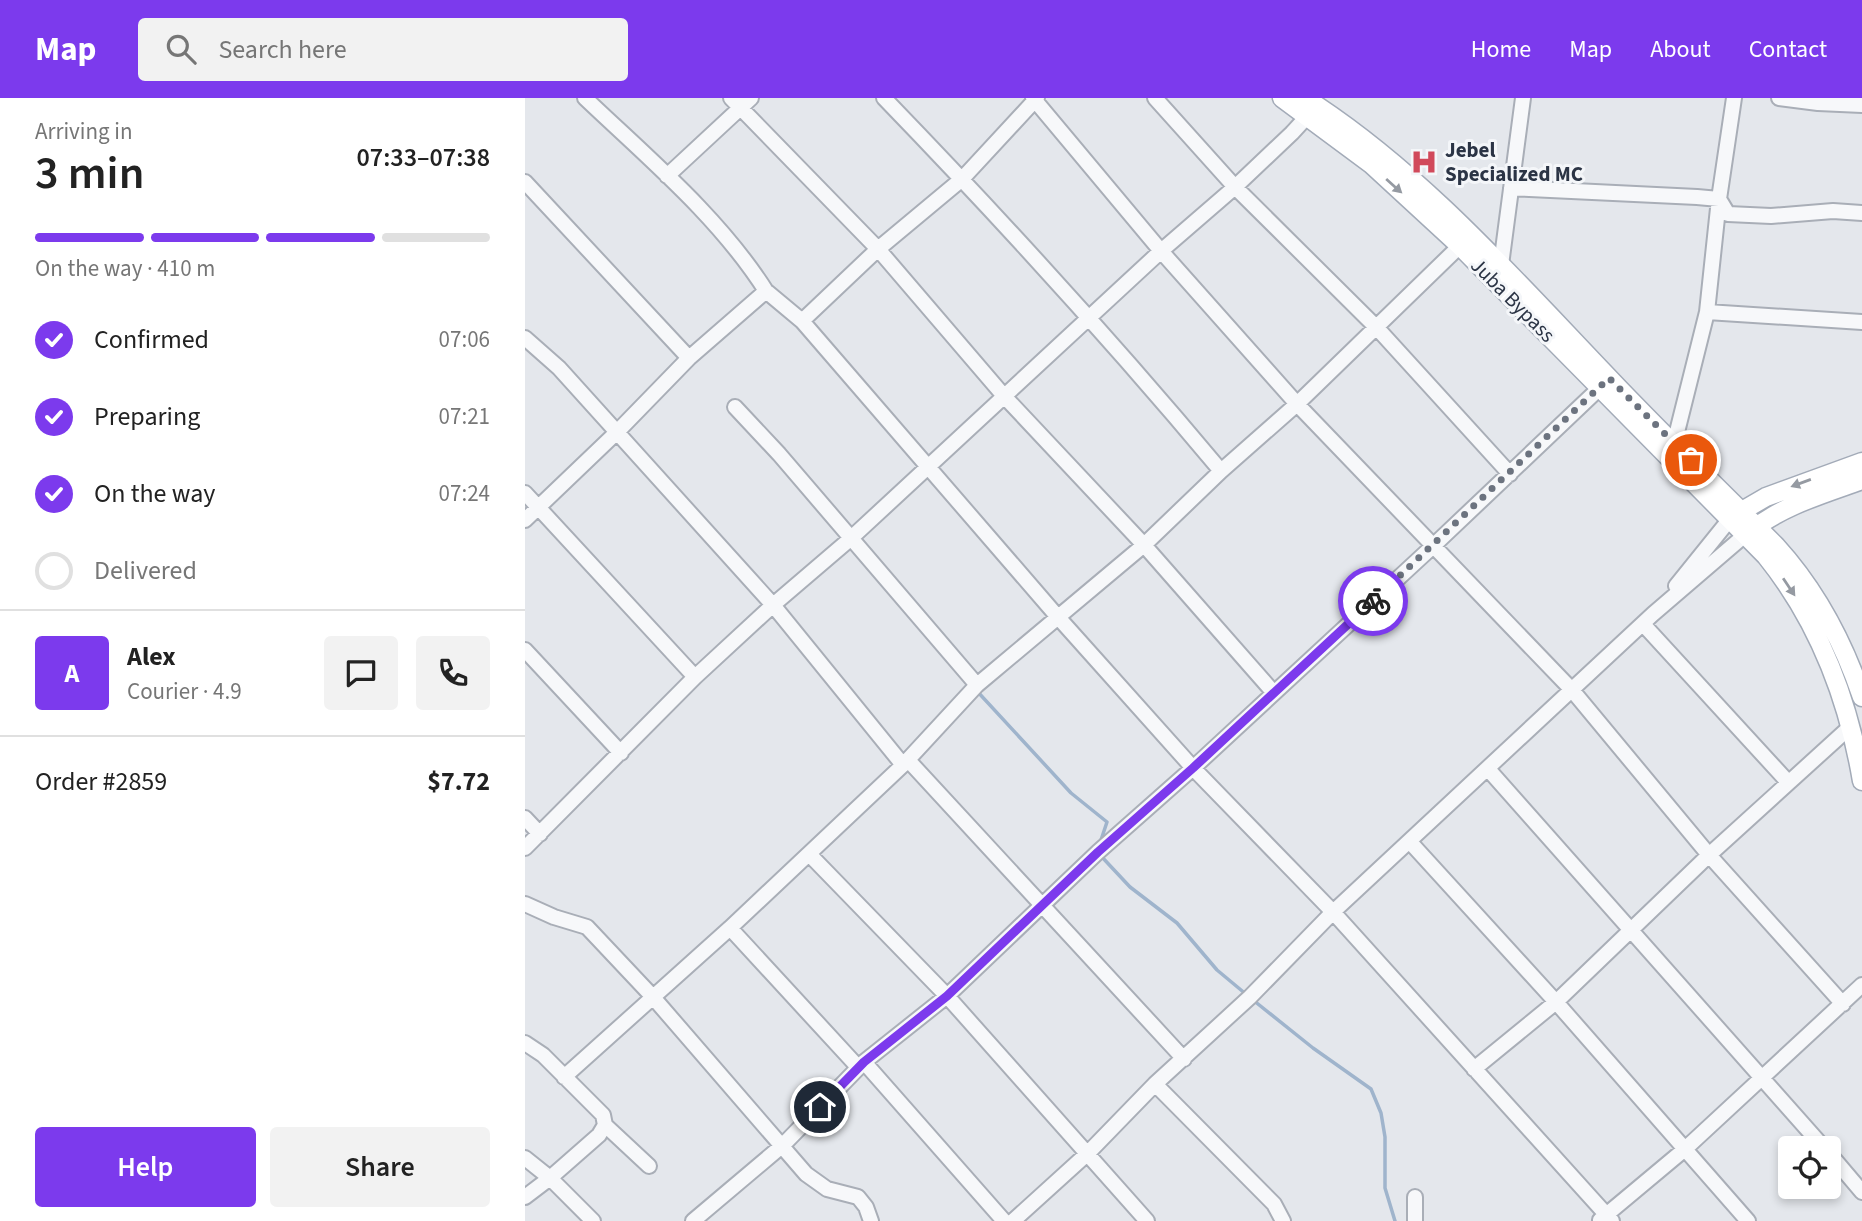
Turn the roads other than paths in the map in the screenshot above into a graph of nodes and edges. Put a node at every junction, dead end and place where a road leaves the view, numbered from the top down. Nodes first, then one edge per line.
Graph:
1 (585, 98) edge
2 (884, 98) edge
3 (1155, 98) edge
4 (1282, 98) edge
5 (1523, 98) edge
6 (1734, 98) edge
7 (1779, 98) edge
8 (1035, 99) edge
9 (741, 101) edge
10 (1312, 104) edge
11 (1862, 105) edge
12 (667, 176) junction
13 (962, 179) junction
14 (525, 182) edge
15 (1235, 187) junction
16 (1511, 188) junction
17 (1719, 199) junction
18 (1862, 213) edge
19 (1465, 241) junction
20 (878, 249) junction
21 (1161, 251) junction
22 (1501, 265) junction
23 (766, 291) junction
24 (1707, 312) junction
25 (1088, 319) junction
26 (802, 321) junction
27 (1862, 322) edge
28 (1377, 328) junction
29 (525, 338) edge
30 (689, 358) junction
31 (1604, 383) junction
32 (1004, 396) junction
33 (1297, 404) junction
34 (735, 407) dead end
35 (617, 432) junction
36 (1674, 443) junction
37 (1862, 462) edge
38 (928, 467) junction
39 (1221, 471) junction
40 (1510, 474) junction
41 (1862, 480) edge
42 (525, 493) edge
43 (538, 507) junction
44 (1735, 514) junction
45 (525, 520) edge
46 (1751, 530) junction
47 (850, 537) junction
48 (1144, 545) junction
49 (1432, 547) junction
50 (773, 605) junction
51 (1058, 616) junction
52 (1648, 619) junction
53 (525, 650) edge
54 (695, 677) junction
55 (977, 684) junction
56 (1572, 690) junction
57 (1274, 692) junction
58 (1862, 697) edge
59 (1850, 727) junction
60 (621, 753) junction
61 (905, 763) junction
62 (1193, 768) junction
63 (1488, 769) junction
64 (1862, 781) edge
65 (1789, 782) junction
66 (525, 818) edge
67 (540, 834) junction
68 (1410, 842) junction
69 (525, 848) edge
70 (809, 854) junction
71 (1709, 855) junction
72 (525, 904) edge
73 (1043, 906) junction
74 (1333, 912) junction
75 (730, 928) junction
76 (1632, 930) junction
77 (1862, 985) edge
78 (652, 996) junction
79 (947, 996) junction
80 (1556, 1002) junction
81 (1843, 1004) junction
82 (525, 1043) edge
83 (1184, 1059) junction
84 (861, 1065) junction
85 (1474, 1069) junction
86 (564, 1076) junction
87 (1764, 1078) junction
88 (1155, 1084) junction
89 (605, 1125) junction
90 (1814, 1136) edge
91 (783, 1145) junction
92 (1685, 1149) junction
93 (1088, 1153) junction
94 (525, 1158) edge
95 (649, 1166) dead end
96 (1841, 1167) edge
97 (550, 1178) junction
98 (1862, 1192) edge
99 (525, 1197) edge
100 (1415, 1197) dead end
101 (1605, 1219) edge
102 (1284, 1220) edge
103 (593, 1221) edge
104 (695, 1221) edge
105 (871, 1221) edge
106 (1004, 1221) edge
107 (1013, 1221) edge
108 (1147, 1221) edge
109 (1415, 1221) edge
110 (1748, 1221) edge

1 - 12 street
2 - 13 street
3 - 15 street
4 - 10 main road, Juba Bypass
5 - 16 street
6 - 17 street
7 - 11 street
8 - 13 street
8 - 21 street
9 - 12 street
9 - 20 street
10 - 15 street
10 - 19 main road, Juba Bypass
12 - 23 street
13 - 20 street
13 - 25 street
14 - 30 street
15 - 21 street
15 - 28 street
16 - 17 street
16 - 22 street
17 - 18 street
17 - 24 street
19 - 22 main road, Juba Bypass
19 - 28 street
19 - 31 main road, Juba Bypass
20 - 26 street
20 - 32 street
21 - 25 street
21 - 33 street
22 - 31 main road, Juba Bypass
23 - 26 street
23 - 30 street
24 - 27 street
24 - 36 street
25 - 32 street
25 - 39 street
26 - 38 street
28 - 33 street
28 - 40 street
29 - 35 street
30 - 35 street
31 - 36 main road, Juba Bypass
31 - 40 street
31 - 44 main road, Juba Bypass
32 - 38 street
32 - 48 street
33 - 39 street
33 - 49 street
34 - 47 street
35 - 43 street
35 - 50 street
36 - 44 main road, Juba Bypass
37 -> 44 main road
38 - 47 street
38 - 51 street
39 - 48 street
40 - 49 street
41 - 46 main road
42 - 43 street
43 - 45 street
43 - 54 street
44 - 46 main road
44 - 52 street
46 - 52 street
46 - 58 main road
46 -> 59 main road
47 - 50 street
47 - 55 street
48 - 51 street
48 - 57 street
49 - 56 street
49 - 57 street
50 - 54 street
50 - 61 street
51 - 55 street
51 - 62 street
52 - 56 street
52 - 65 street
53 - 60 street
54 - 60 street
55 - 61 street
56 - 63 street
56 - 71 street
57 - 62 street
59 - 64 main road
59 - 65 street
60 - 67 street
61 - 70 street
61 - 73 street
62 - 73 street
62 - 74 street
63 - 68 street
63 - 76 street
65 - 71 street
66 - 67 street
67 - 69 street
68 - 74 street
68 - 80 street
70 - 75 street
70 - 79 street
71 - 76 street
71 - 81 street
72 - 78 street
73 - 79 street
73 - 83 street
74 - 83 street
74 - 85 street
75 - 78 street
75 - 84 street
76 - 80 street
76 - 87 street
77 - 81 street
78 - 86 street
78 - 91 street
79 - 84 street
79 - 93 street
80 - 85 street
80 - 92 street
81 - 87 street
82 - 86 street
83 - 88 street
84 - 91 street
84 - 106 street
85 - 101 street
86 - 89 street
87 - 90 street
87 - 92 street
88 - 93 street
88 - 102 street
89 - 95 street
89 - 97 street
91 - 104 street
91 - 105 street
92 - 101 street
92 - 110 street
93 - 107 street
93 - 108 street
94 - 97 street
96 - 98 street
97 - 99 street
97 - 103 street
100 - 109 street

